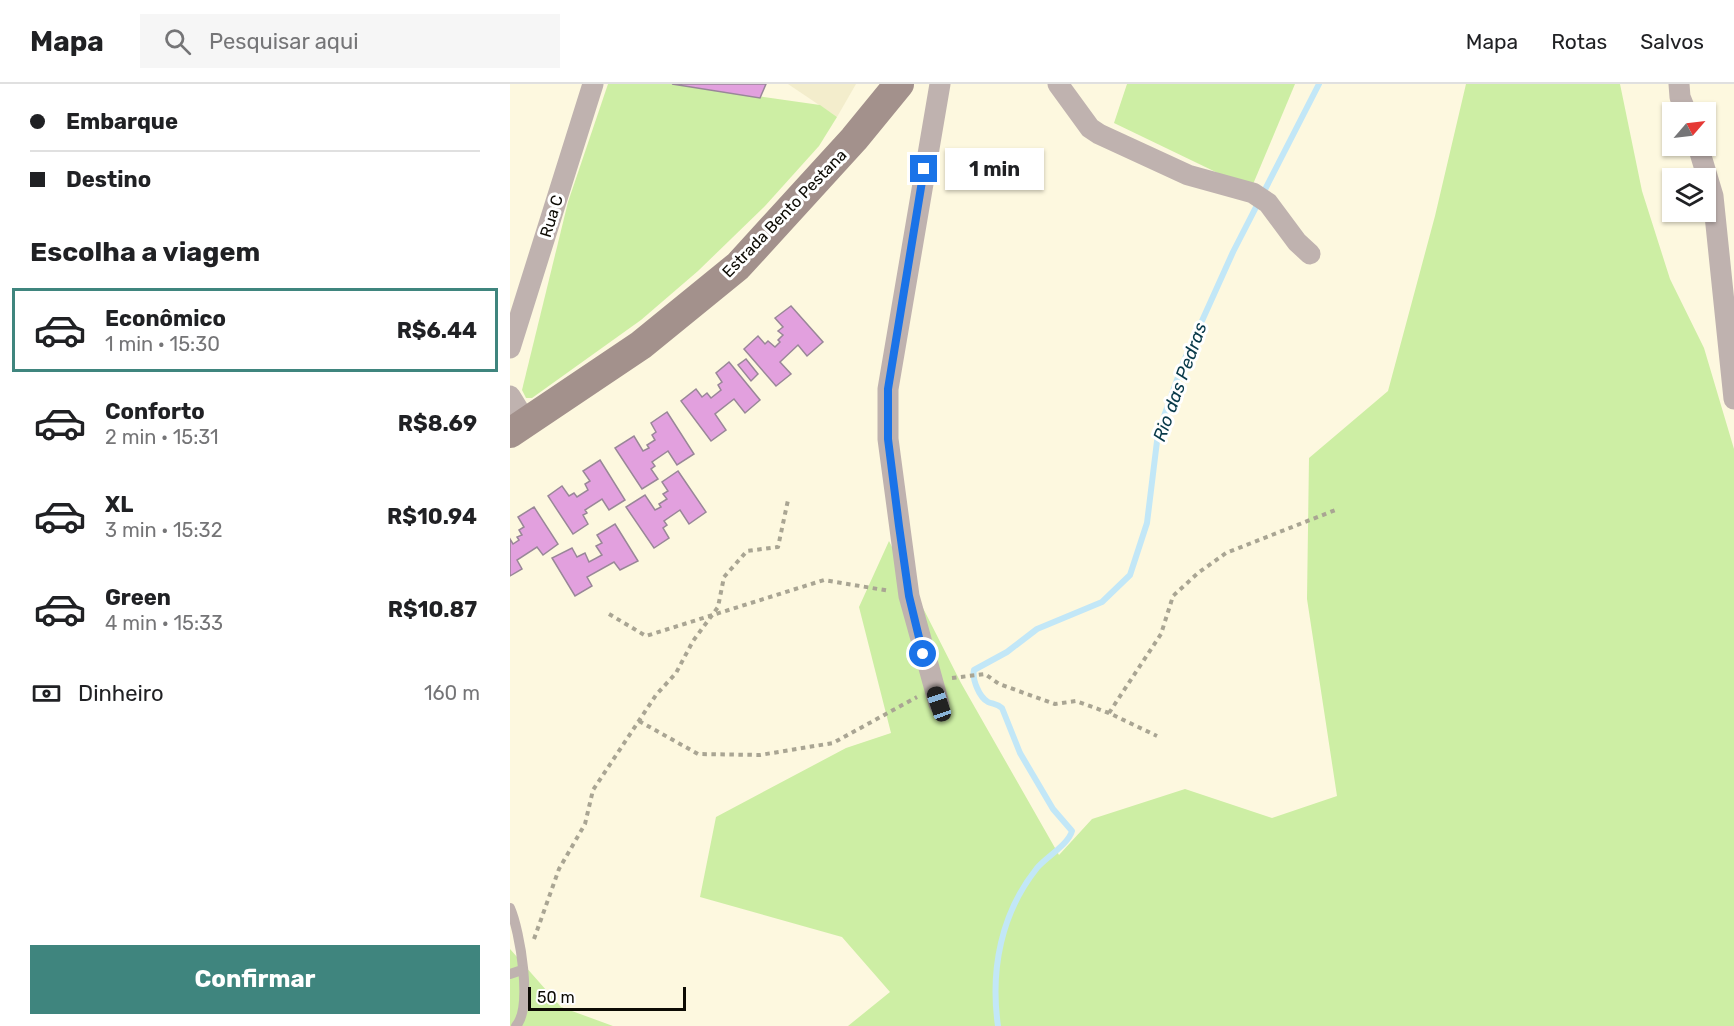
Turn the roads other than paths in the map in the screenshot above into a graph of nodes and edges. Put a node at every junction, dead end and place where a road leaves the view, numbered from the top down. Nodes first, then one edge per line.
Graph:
1 (593, 84) edge
2 (899, 84) edge
3 (940, 84) edge
4 (1058, 84) edge
5 (1679, 84) edge
6 (1682, 102) edge
7 (1701, 156) edge
8 (1310, 254) dead end
9 (510, 348) edge
10 (510, 396) edge
11 (1734, 399) edge
12 (518, 428) edge
13 (937, 696) road end
14 (510, 908) edge
15 (522, 970) junction
16 (510, 974) edge
17 (516, 1026) edge

1 - 9 street, Rua C
2 - 12 main road, Estrada Bento Pestana
3 - 13 street
4 - 8 street
5 - 6 street
7 - 11 street
10 - 12 street
14 - 15 lane
15 - 16 lane
15 - 17 lane

